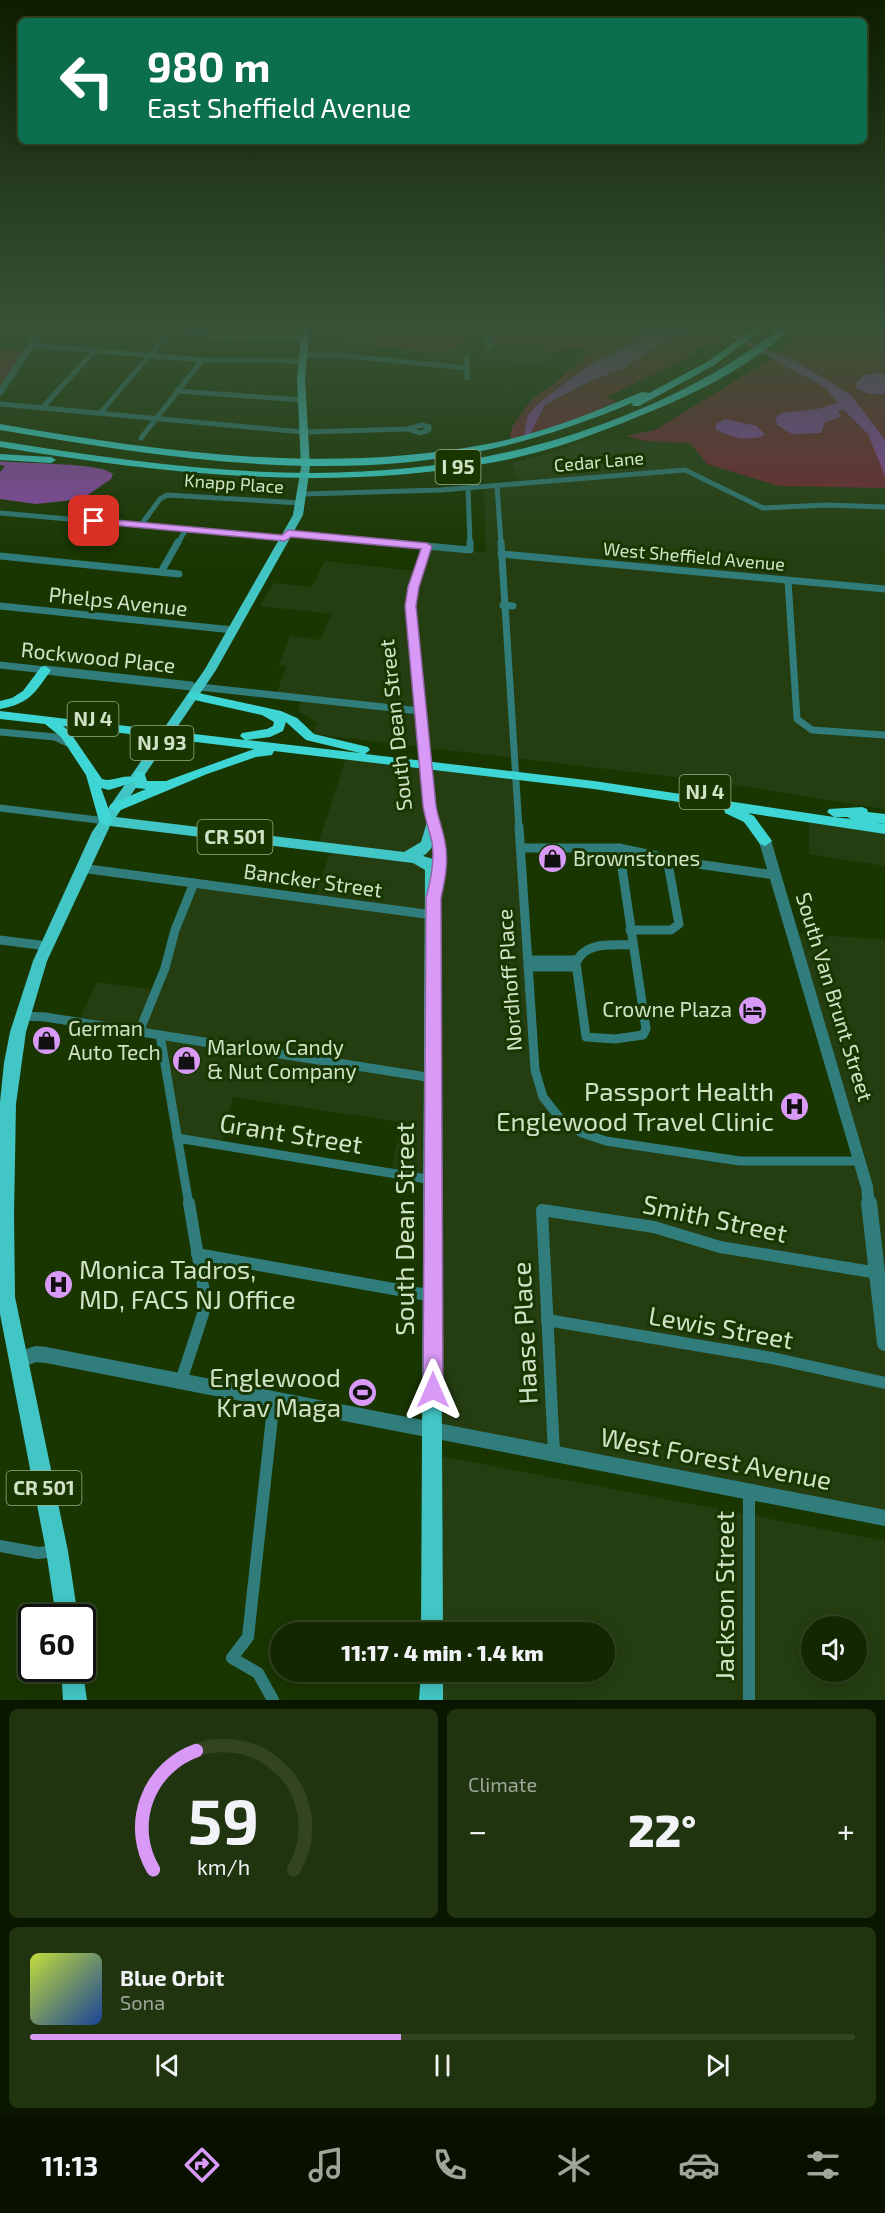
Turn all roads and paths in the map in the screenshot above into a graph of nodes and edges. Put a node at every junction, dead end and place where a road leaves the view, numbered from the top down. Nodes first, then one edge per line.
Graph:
1 (14, 405) edge
2 (44, 405) edge
3 (107, 405) edge
4 (166, 405) edge
5 (302, 405) edge
6 (634, 405) edge
7 (646, 405) edge
8 (42, 408) junction
9 (101, 412) junction
10 (156, 419) junction
11 (606, 420) junction
12 (0, 427) edge
13 (408, 429) dead end
14 (303, 432) junction
15 (0, 436) edge
16 (141, 438) dead end
17 (0, 444) edge
18 (0, 457) edge
19 (182, 470) junction
20 (295, 470) junction
21 (497, 486) junction
22 (468, 488) junction
23 (302, 499) junction
24 (885, 507) edge
25 (0, 513) edge
26 (141, 525) junction
27 (186, 529) junction
28 (287, 536) junction
29 (427, 546) junction
30 (501, 554) junction
31 (0, 556) edge
32 (161, 572) junction
33 (179, 574) dead end
34 (788, 580) junction
35 (885, 590) edge
36 (503, 605) junction
37 (0, 606) edge
38 (513, 606) dead end
39 (233, 630) junction
40 (0, 665) edge
41 (45, 670) junction
42 (195, 690) junction
43 (31, 691) junction
44 (0, 706) edge
45 (420, 711) junction
46 (266, 713) junction
47 (0, 715) edge
48 (41, 716) junction
49 (149, 729) junction
50 (122, 730) junction
51 (0, 732) edge
52 (184, 733) junction
53 (885, 735) edge
54 (246, 736) junction
55 (217, 741) junction
56 (76, 750) junction
57 (296, 750) junction
58 (364, 750) junction
59 (414, 760) junction
60 (203, 771) junction
61 (525, 773) junction
62 (90, 776) junction
63 (132, 781) junction
64 (174, 782) junction
65 (670, 795) junction
66 (116, 807) junction
67 (0, 808) edge
68 (834, 812) junction
69 (885, 813) edge
70 (795, 814) junction
71 (885, 819) edge
72 (106, 821) junction
73 (432, 825) junction
74 (885, 829) edge
75 (765, 841) junction
76 (521, 848) junction
77 (619, 849) junction
78 (403, 857) junction
79 (667, 858) junction
80 (81, 868) junction
81 (776, 875) junction
82 (194, 883) junction
83 (434, 898) junction
84 (434, 915) junction
85 (630, 930) junction
86 (0, 940) edge
87 (632, 945) junction
88 (46, 946) junction
89 (528, 964) junction
90 (576, 964) junction
91 (22, 1016) junction
92 (139, 1032) junction
93 (160, 1035) junction
94 (433, 1078) junction
95 (177, 1138) junction
96 (3, 1156) edge
97 (860, 1161) junction
98 (433, 1180) junction
99 (542, 1210) joint
100 (197, 1254) junction
101 (878, 1273) junction
102 (433, 1296) junction
103 (547, 1320) junction
104 (885, 1343) edge
105 (18, 1360) junction
106 (181, 1381) junction
107 (885, 1383) edge
108 (274, 1399) junction
109 (434, 1430) junction
110 (554, 1453) junction
111 (749, 1492) junction
112 (885, 1518) edge
113 (0, 1546) edge
114 (57, 1551) junction
115 (65, 1604) edge
116 (432, 1622) edge
117 (73, 1682) edge
118 (432, 1682) edge
119 (75, 1700) edge
120 (273, 1700) edge
121 (431, 1700) edge
122 (749, 1700) edge

1 - 8 street
2 - 8 street
3 - 9 street
4 - 10 street
5 - 14 main road, NJ 93
6 - 11 highway, I 95
7 - 11 highway, I 95
8 - 9 street
9 - 10 street
10 - 14 street
10 - 16 street
11 - 20 highway, I 95
11 - 20 highway, I 95
12 - 20 highway, I 95
13 - 14 street
14 - 23 main road, NJ 93
15 - 20 highway, I 95
17 - 19 highway, I 95
18 - 19 highway
19 - 20 highway, I 95
21 - 22 street, Cedar Lane
21 - 24 street, Cedar Lane
21 - 30 street, Nordhoff Place
22 - 23 street, Knapp Place
22 - 29 street
23 - 26 street, Knapp Place
23 - 28 main road, NJ 93
25 - 26 street
26 - 27 street
27 - 28 street
27 - 32 street
28 - 29 street
28 - 39 main road, NJ 93
29 - 45 street, South Dean Street
30 - 34 street, West Sheffield Avenue
30 - 36 street, Nordhoff Place
31 - 32 street
32 - 33 street
34 - 35 street, West Sheffield Avenue
34 - 53 street
36 - 38 street
36 - 76 street, Nordhoff Place
37 - 39 street, Phelps Avenue
39 - 42 main road, NJ 93
40 - 41 street, Rockwood Place
41 - 42 street, Rockwood Place
41 - 43 highway
42 - 45 street, Rockwood Place
42 - 46 highway
42 - 63 main road, NJ 93
43 - 44 highway
43 - 48 highway
44 - 48 highway, NJ 4
45 - 73 street, South Dean Street
46 - 54 highway
46 - 58 highway
47 - 48 highway, NJ 4
48 - 49 highway, NJ 4
48 - 50 highway, NJ 4
48 - 56 highway
49 - 50 highway, NJ 4
49 - 52 highway, NJ 4
50 - 56 highway
51 - 56 street
52 - 54 highway, NJ 4
52 - 55 highway, NJ 4
54 - 58 highway, NJ 4
55 - 57 highway, NJ 4
55 - 60 highway
56 - 62 highway
57 - 59 highway, NJ 4
57 - 60 highway
58 - 59 highway, NJ 4
59 - 61 highway, NJ 4
60 - 64 highway
61 - 65 highway, NJ 4
61 - 68 highway, NJ 4
62 - 63 highway
62 - 72 highway
63 - 64 highway
63 - 66 main road, NJ 93
64 - 66 highway
65 - 70 highway, NJ 4
65 - 75 highway
66 - 72 main road, NJ 93
67 - 72 street
68 - 69 highway
68 - 71 highway, NJ 4
70 - 74 highway, NJ 4
70 - 75 highway
72 - 78 main road, CR 501
72 - 80 main road, CR 501
73 - 78 main road
73 - 83 street, South Dean Street
75 - 81 street, South Van Brunt Street
76 - 77 street
76 - 89 street, Nordhoff Place
77 - 79 street
77 - 85 street
78 - 83 main road, South Dean Street / CR 501
79 - 81 street
79 - 85 street
80 - 82 street, Bancker Street
80 - 88 main road, CR 501
81 - 97 street, South Van Brunt Street
82 - 84 street, Bancker Street
82 - 92 street
83 - 84 main road, South Dean Street / CR 501
84 - 94 main road, South Dean Street / CR 501
85 - 87 street
86 - 88 street
87 - 90 street
87 - 90 street
88 - 91 main road, CR 501
89 - 90 street
89 - 97 street, Nordhoff Place
91 - 92 street
91 - 96 main road, CR 501
92 - 93 street
93 - 94 street
93 - 95 street
94 - 98 main road, South Dean Street / CR 501
95 - 98 street, Grant Street
95 - 100 street
96 - 105 main road, CR 501
97 - 101 street, South Van Brunt Street
98 - 102 main road, South Dean Street / CR 501
99 - 101 street, Smith Street
99 - 103 street, Haase Place
100 - 102 street
100 - 106 street
101 - 104 street, South Van Brunt Street
102 - 109 main road, South Dean Street / CR 501
103 - 107 street, Lewis Street
103 - 110 street, Haase Place
105 - 106 street, West Forest Avenue
105 - 114 main road, CR 501
106 - 108 street, West Forest Avenue
108 - 109 street, West Forest Avenue
108 - 120 street
109 - 110 street, West Forest Avenue
109 - 116 main road, South Dean Street / CR 501
110 - 111 street, West Forest Avenue
111 - 112 street, West Forest Avenue
111 - 122 street, Jackson Street
113 - 114 street
114 - 115 main road, CR 501
117 - 119 main road
118 - 121 main road

